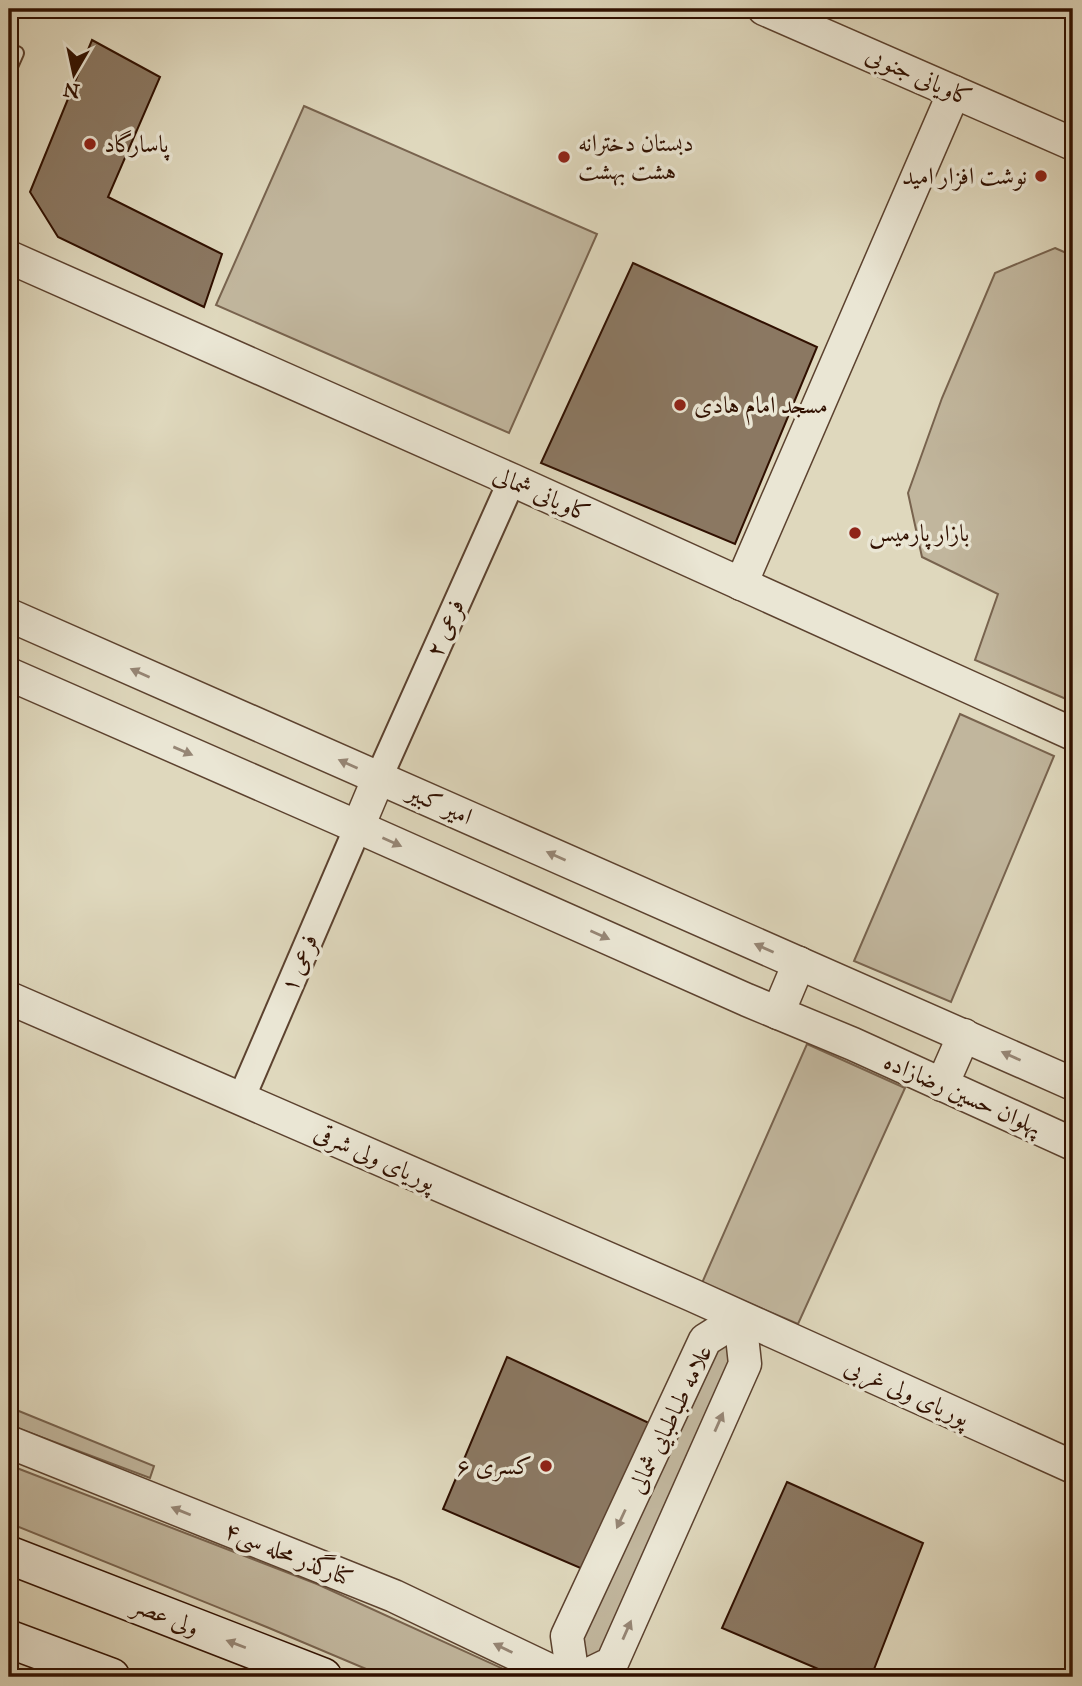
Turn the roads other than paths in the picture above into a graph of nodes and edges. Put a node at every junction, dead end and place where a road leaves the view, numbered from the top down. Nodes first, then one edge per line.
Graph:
1 (764, 9) edge
2 (17, 53) dead end
3 (9, 71) edge
4 (954, 92) junction
5 (1073, 144) edge
6 (9, 257) edge
7 (512, 480) junction
8 (741, 584) junction
9 (9, 615) edge
10 (9, 674) edge
11 (1073, 734) edge
12 (379, 777) junction
13 (358, 827) junction
14 (799, 963) junction
15 (9, 998) edge
16 (778, 1013) junction
17 (964, 1035) junction
18 (1073, 1084) edge
19 (942, 1085) junction
20 (240, 1099) junction
21 (1073, 1144) edge
22 (740, 1318) junction
23 (9, 1442) edge
24 (1073, 1467) edge
25 (9, 1555) edge
26 (9, 1639) edge
27 (111, 1677) edge
28 (323, 1677) edge
29 (564, 1677) edge
30 (573, 1677) edge
31 (583, 1677) edge

1 - 4 street, کاویانی جنوبی
2 - 3 lane
4 - 5 street, کاویانی جنوبی
4 - 8 street
6 - 7 street, کاویانی شمالی
7 - 8 street, کاویانی شمالی
7 - 12 street, فرعی ۲
8 - 11 street, کاویانی شمالی
12 -> 9 street, امیر کبیر
10 -> 13 street
12 - 13 street
14 -> 12 street, امیر کبیر
13 -> 16 street
13 - 20 street, فرعی ۱
14 - 16 street
14 - 17 street, امیر کبیر
15 - 20 street, پوریای ولی شرقی
16 - 19 street, پهلوان حسین رضازاده
18 -> 17 street
17 - 19 street
19 - 21 street, پهلوان حسین رضازاده
20 - 22 street, پوریای ولی شرقی
22 - 24 street, پوریای ولی غربی
22 -> 30 street, علامه طباطبایی شمالی
31 -> 22 street, علامه طباطبایی شمالی
29 -> 23 street, کنارگذر محله سی۴
28 -> 25 main road, ولی عصر
26 - 27 main road

